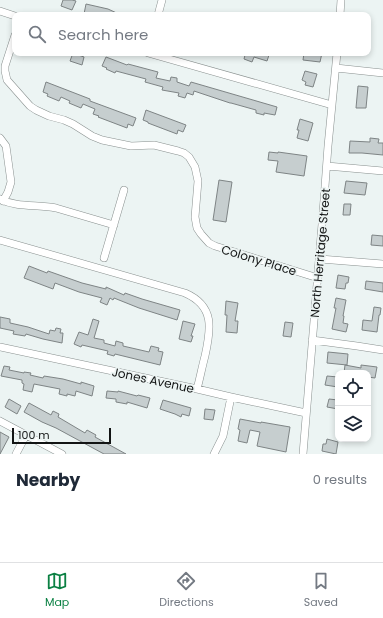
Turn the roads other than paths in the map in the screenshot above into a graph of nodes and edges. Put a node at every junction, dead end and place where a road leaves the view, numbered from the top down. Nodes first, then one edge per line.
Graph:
1 (162, 0) edge
2 (341, 0) edge
3 (0, 11) edge
4 (159, 12) edge
5 (340, 12) edge
6 (12, 15) edge
7 (12, 44) edge
8 (159, 56) edge
9 (337, 56) edge
10 (336, 68) junction
11 (383, 73) edge
12 (332, 105) junction
13 (0, 138) edge
14 (327, 166) junction
15 (383, 171) edge
16 (124, 190) dead end
17 (2, 200) edge
18 (114, 225) junction
19 (0, 240) edge
20 (104, 258) dead end
21 (320, 259) junction
22 (383, 264) edge
23 (318, 278) junction
24 (312, 340) junction
25 (0, 347) edge
26 (383, 350) edge
27 (197, 389) junction
28 (231, 397) junction
29 (306, 413) junction
30 (0, 421) edge
31 (26, 435) junction
32 (16, 454) edge
33 (62, 454) edge
34 (214, 454) edge
35 (303, 454) edge

1 - 4 street
2 - 5 street
3 - 6 street
7 - 23 street, Colony Place
8 - 12 street
9 - 10 street, North Herritage Street
10 - 11 street
10 - 12 street, North Herritage Street
12 - 14 street, North Herritage Street
13 - 17 street
14 - 15 street
14 - 21 street, North Herritage Street
16 - 18 street
17 - 18 street
18 - 20 street
19 - 27 street
21 - 22 street
21 - 23 street, North Herritage Street
23 - 24 street, North Herritage Street
24 - 26 street
24 - 29 street, North Herritage Street
25 - 27 street, Jones Avenue
27 - 28 street, Jones Avenue
28 - 29 street, Jones Avenue
28 - 34 street
29 - 35 street, North Herritage Street
30 - 31 street
31 - 32 street
31 - 33 street

